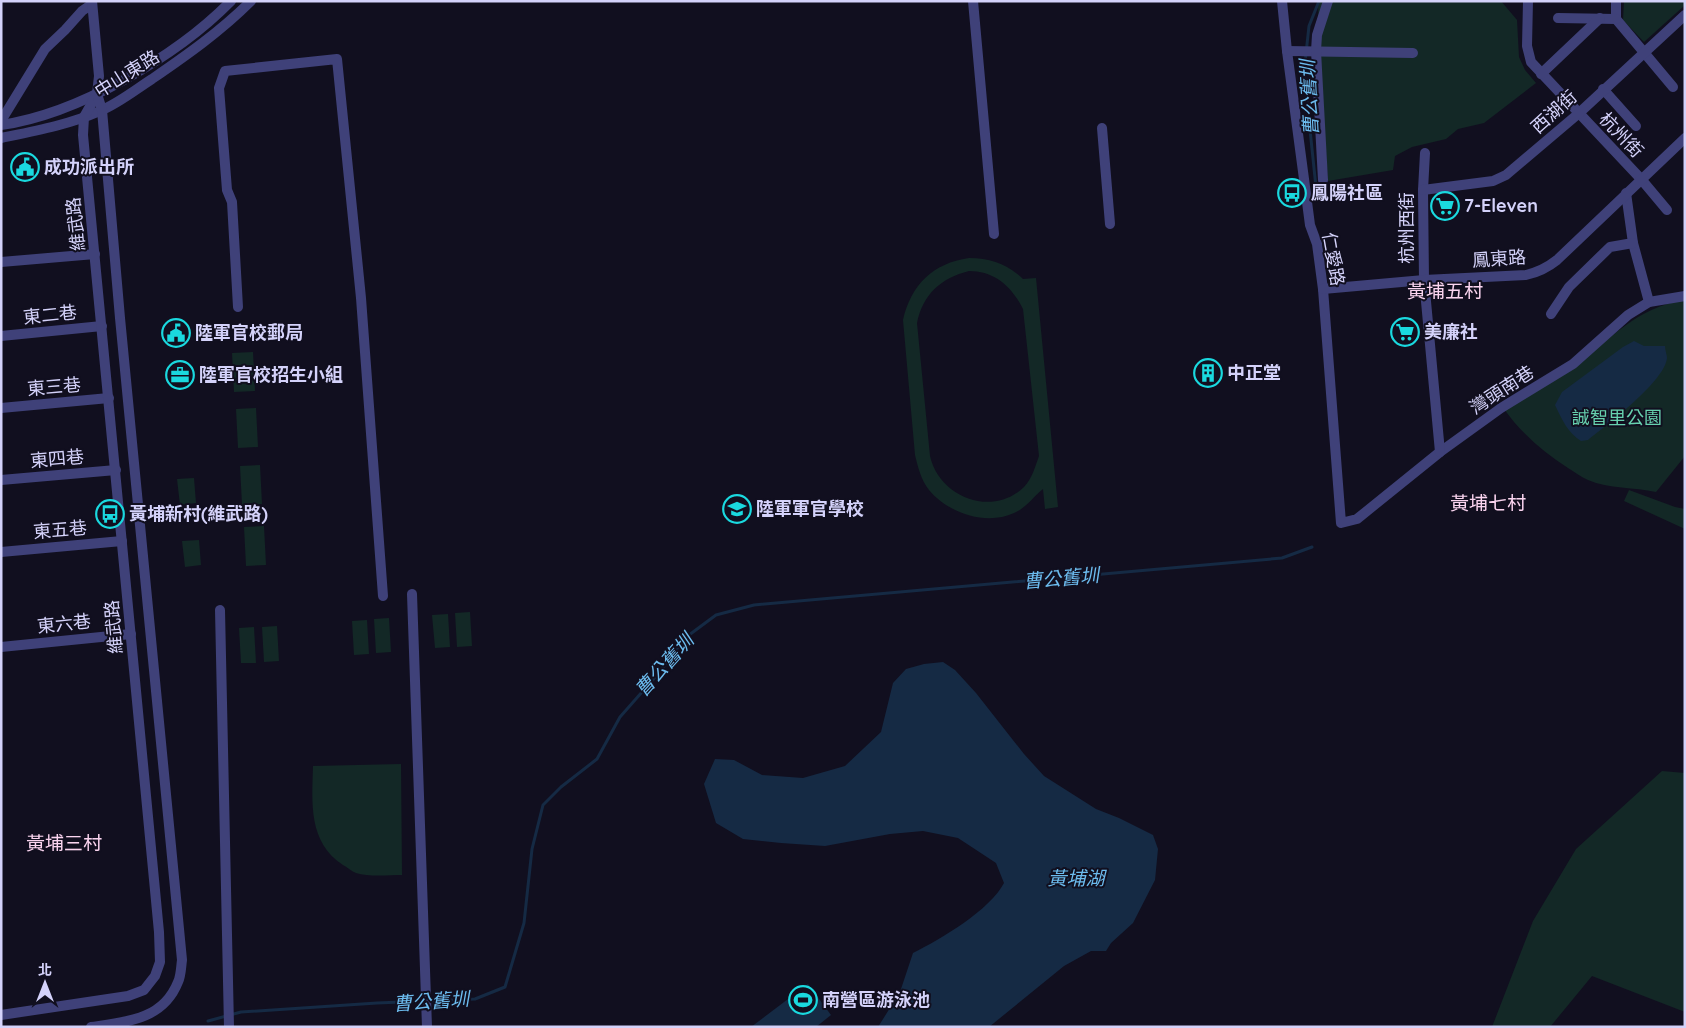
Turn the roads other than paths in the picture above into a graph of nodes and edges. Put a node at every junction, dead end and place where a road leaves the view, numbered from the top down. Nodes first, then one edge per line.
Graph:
1 (231, 1) edge
2 (251, 1) edge
3 (973, 1) edge
4 (1282, 1) edge
5 (1328, 1) edge
6 (1528, 1) edge
7 (1616, 1) edge
8 (92, 3) edge
9 (1558, 18) dead end
10 (1600, 18) junction
11 (1684, 18) edge
12 (1616, 19) junction
13 (1291, 51) junction
14 (1313, 51) junction
15 (1644, 51) junction
16 (1413, 53) dead end
17 (1541, 74) junction
18 (1673, 86) dead end
19 (1603, 89) junction
20 (97, 94) junction
21 (102, 110) junction
22 (1578, 114) junction
23 (84, 117) junction
24 (1, 121) edge
25 (1, 125) edge
26 (1636, 126) dead end
27 (1102, 128) dead end
28 (1, 138) edge
29 (1685, 138) edge
30 (1425, 153) dead end
31 (1641, 179) junction
32 (1323, 180) dead end
33 (1423, 190) junction
34 (1626, 193) junction
35 (1667, 210) dead end
36 (1110, 224) dead end
37 (994, 234) dead end
38 (1634, 243) junction
39 (95, 254) junction
40 (1, 262) edge
41 (1424, 280) junction
42 (1323, 289) junction
43 (1685, 296) edge
44 (1649, 302) junction
45 (238, 307) dead end
46 (1551, 314) dead end
47 (102, 326) junction
48 (1, 336) edge
49 (109, 398) junction
50 (1, 408) edge
51 (1440, 452) junction
52 (116, 470) junction
53 (1, 480) edge
54 (1341, 523) joint
55 (122, 540) junction
56 (1, 552) edge
57 (412, 594) dead end
58 (383, 596) dead end
59 (220, 610) dead end
60 (130, 634) junction
61 (1, 647) edge
62 (1, 1015) edge
63 (229, 1024) edge
64 (91, 1027) edge
65 (427, 1027) edge

1 - 20 street, 中山東路
2 - 21 street, 中山東路
3 - 37 street
4 - 13 street, 仁愛路
5 - 14 street
6 - 17 street, 杭州街
7 - 12 street
8 - 20 street
8 - 24 street
9 - 10 street
10 - 12 street
10 - 17 street
11 - 15 street, 西湖街
12 - 15 street
13 - 14 street
13 - 42 street, 仁愛路
14 - 16 street
14 - 32 street
15 - 18 street
15 - 19 street, 西湖街
17 - 22 street, 杭州街
19 - 22 street, 西湖街
19 - 26 street
20 - 21 street, 維武路
20 - 23 street, 維武路
20 - 25 street, 中山東路
21 - 23 street, 中山東路
21 - 64 street, 維武路
22 - 31 street, 杭州街
22 - 33 street, 西湖街
23 - 28 street, 中山東路
23 - 39 street, 維武路
27 - 36 street
29 - 31 street, 鳳東路
30 - 33 street, 杭州西街
31 - 34 street, 鳳東路
31 - 35 street, 杭州街
33 - 41 street, 杭州西街
34 - 38 street
34 - 41 street, 鳳東路
38 - 44 street
38 - 46 street
39 - 40 street
39 - 47 street, 維武路
41 - 42 street, 鳳東路
41 - 51 street, 杭州西街
42 - 54 street, 仁愛路
43 - 44 street, 灣頭南巷
44 - 51 street, 灣頭南巷
45 - 58 street
47 - 48 street, 東二巷
47 - 49 street, 維武路
49 - 50 street, 東三巷
49 - 52 street, 維武路
51 - 54 street, 灣頭南巷
52 - 53 street, 東四巷
52 - 55 street, 維武路
55 - 56 street, 東五巷
55 - 60 street, 維武路
57 - 65 street
59 - 63 street
60 - 61 street, 東六巷
60 - 62 street, 維武路

